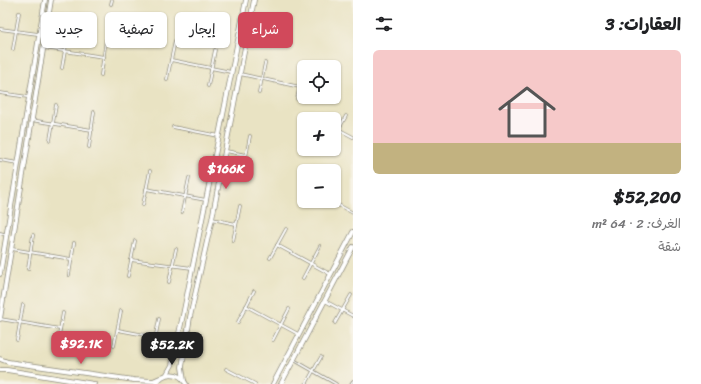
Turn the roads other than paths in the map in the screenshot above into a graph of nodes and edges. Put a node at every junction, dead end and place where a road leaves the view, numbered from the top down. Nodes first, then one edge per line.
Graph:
1 (45, 0) edge
2 (51, 0) edge
3 (112, 0) edge
4 (246, 0) edge
5 (254, 0) edge
6 (111, 4) dead end
7 (49, 12) edge
8 (19, 13) dead end
9 (0, 29) edge
10 (16, 31) junction
11 (39, 35) junction
12 (175, 41) dead end
13 (43, 48) edge
14 (48, 48) edge
15 (66, 48) edge
16 (105, 48) edge
17 (13, 49) dead end
18 (215, 50) dead end
19 (65, 51) junction
20 (104, 57) junction
21 (171, 60) junction
22 (265, 63) dead end
23 (62, 68) dead end
24 (212, 68) junction
25 (232, 73) junction
26 (240, 74) junction
27 (101, 75) dead end
28 (167, 79) dead end
29 (262, 79) junction
30 (208, 86) dead end
31 (297, 86) edge
32 (0, 93) edge
33 (259, 93) dead end
34 (28, 97) junction
35 (56, 105) dead end
36 (94, 112) dead end
37 (346, 116) dead end
38 (31, 120) junction
39 (53, 124) junction
40 (341, 125) edge
41 (173, 126) dead end
42 (92, 130) junction
43 (341, 131) edge
44 (220, 136) junction
45 (250, 136) dead end
46 (353, 137) edge
47 (50, 140) dead end
48 (89, 147) dead end
49 (225, 151) junction
50 (246, 155) junction
51 (0, 160) edge
52 (18, 163) junction
53 (150, 171) dead end
54 (242, 172) dead end
55 (189, 178) dead end
56 (146, 189) junction
57 (185, 196) junction
58 (207, 201) junction
59 (143, 205) dead end
60 (240, 206) dead end
61 (341, 207) edge
62 (182, 212) dead end
63 (353, 214) edge
64 (212, 219) junction
65 (236, 224) junction
66 (286, 229) dead end
67 (353, 232) edge
68 (0, 233) edge
69 (7, 234) junction
70 (33, 235) dead end
71 (135, 241) dead end
72 (233, 241) dead end
73 (74, 243) dead end
74 (277, 245) junction
75 (320, 246) dead end
76 (353, 247) edge
77 (12, 249) junction
78 (176, 249) dead end
79 (30, 252) junction
80 (270, 258) dead end
81 (71, 259) junction
82 (131, 260) junction
83 (311, 264) junction
84 (172, 265) junction
85 (193, 268) junction
86 (28, 269) dead end
87 (0, 274) edge
88 (331, 274) junction
89 (69, 276) dead end
90 (128, 276) dead end
91 (303, 278) dead end
92 (169, 282) dead end
93 (254, 291) dead end
94 (351, 295) dead end
95 (325, 301) junction
96 (23, 304) dead end
97 (246, 306) junction
98 (289, 309) dead end
99 (342, 310) junction
100 (122, 312) dead end
101 (62, 313) dead end
102 (183, 315) junction
103 (353, 316) edge
104 (190, 317) junction
105 (0, 319) edge
106 (159, 319) dead end
107 (238, 322) dead end
108 (20, 323) junction
109 (335, 323) dead end
110 (281, 324) junction
111 (60, 329) junction
112 (118, 330) junction
113 (299, 334) junction
114 (156, 337) junction
115 (17, 340) dead end
116 (273, 340) dead end
117 (177, 341) junction
118 (114, 346) dead end
119 (57, 348) dead end
120 (152, 355) dead end
121 (321, 357) dead end
122 (0, 359) edge
123 (294, 360) junction
124 (0, 370) edge
125 (226, 370) dead end
126 (313, 371) junction
127 (167, 374) junction
128 (160, 378) junction
129 (276, 378) junction
130 (353, 381) edge
131 (185, 382) edge
132 (282, 383) edge
133 (94, 384) edge
134 (156, 384) edge
135 (255, 384) edge
136 (273, 384) edge
137 (306, 384) edge
138 (336, 384) edge
139 (351, 384) edge

1 - 11 street
2 - 7 street
3 - 6 lane
4 - 25 street
5 - 26 street
8 - 10 lane
9 - 10 lane
10 - 11 lane
10 - 17 lane
11 - 34 street
12 - 21 lane
13 - 38 street
14 - 19 lane
15 - 19 lane
16 - 20 lane
18 - 24 lane
19 - 20 lane
19 - 23 lane
20 - 27 lane
21 - 24 lane
21 - 28 lane
22 - 29 lane
24 - 25 lane
24 - 30 lane
25 - 44 street
26 - 29 lane
26 - 49 street
29 - 31 lane
29 - 33 lane
32 - 34 lane
34 - 52 street
35 - 39 lane
36 - 42 lane
37 - 40 lane
38 - 39 lane
38 - 77 street
39 - 42 lane
39 - 47 lane
41 - 44 lane
42 - 48 lane
43 - 46 lane
44 - 58 street
45 - 50 lane
49 - 50 lane
49 - 64 street
50 - 54 lane
51 - 52 lane
52 - 69 street
53 - 56 lane
55 - 57 lane
56 - 57 lane
56 - 59 lane
57 - 58 lane
57 - 62 lane
58 - 85 street
60 - 65 lane
61 - 63 lane
64 - 65 lane
64 - 104 street
65 - 72 lane
66 - 74 lane
67 - 88 street
68 - 69 lane
69 - 87 street
70 - 79 lane
71 - 82 lane
73 - 81 lane
74 - 80 lane
74 - 83 lane
75 - 83 lane
76 - 95 street
77 - 79 lane
77 - 105 street
78 - 84 lane
79 - 81 lane
79 - 86 lane
81 - 89 lane
82 - 84 lane
82 - 90 lane
83 - 88 lane
83 - 91 lane
84 - 85 lane
84 - 92 lane
85 - 102 street
88 - 113 street
93 - 97 lane
94 - 99 lane
95 - 99 lane
95 - 123 street
96 - 108 lane
97 - 107 lane
97 - 110 lane
98 - 110 lane
99 - 103 lane
99 - 109 lane
100 - 112 lane
101 - 111 lane
102 - 104 street
102 - 117 street
104 - 131 street
105 - 108 lane
106 - 114 lane
108 - 111 lane
108 - 115 lane
110 - 113 lane
110 - 116 lane
111 - 119 lane
112 - 114 lane
112 - 118 lane
113 - 129 street
114 - 117 lane
114 - 120 lane
117 - 127 street
121 - 126 lane
122 - 128 street
123 - 126 lane
123 - 132 street
124 - 133 street
125 - 135 lane
126 - 137 lane
126 - 138 lane
127 - 128 street
127 - 131 street
128 - 134 street
129 - 132 street
129 - 136 street
130 - 139 lane

